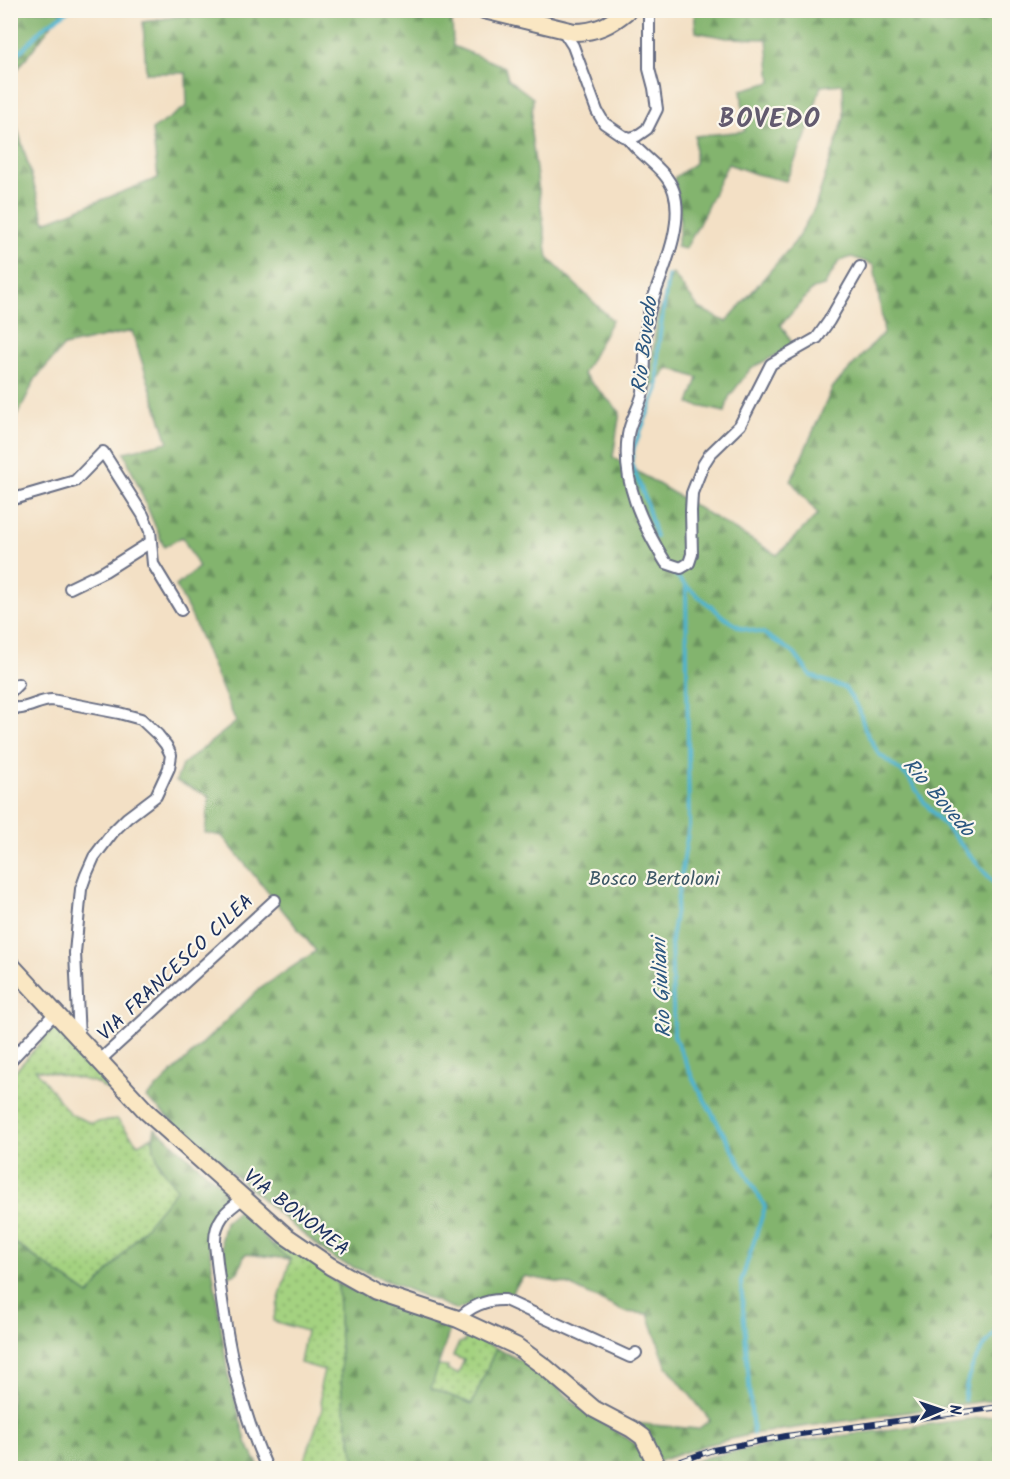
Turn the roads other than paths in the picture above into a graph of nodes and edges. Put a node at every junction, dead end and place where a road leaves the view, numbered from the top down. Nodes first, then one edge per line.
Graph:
1 (484, 10) edge
2 (628, 10) edge
3 (649, 10) edge
4 (562, 29) junction
5 (627, 137) junction
6 (860, 267) dead end
7 (10, 500) edge
8 (151, 542) junction
9 (70, 588) dead end
10 (181, 610) dead end
11 (10, 707) edge
12 (275, 900) dead end
13 (13, 972) edge
14 (55, 1013) junction
15 (79, 1038) junction
16 (10, 1061) edge
17 (99, 1061) junction
18 (244, 1198) junction
19 (458, 1319) junction
20 (636, 1353) dead end
21 (267, 1468) edge
22 (658, 1468) edge

1 - 4 street
2 - 4 street
3 - 5 street
4 - 5 street
5 - 6 street
7 - 8 street
8 - 9 street
8 - 10 street
11 - 15 street
12 - 17 street, VIA FRANCESCO CILEA
13 - 14 street, VIA BONOMEA
14 - 15 street, VIA BONOMEA
14 - 16 street
15 - 17 street, VIA BONOMEA
17 - 18 street, VIA BONOMEA
18 - 19 street, VIA BONOMEA
18 - 21 street
19 - 20 street
19 - 22 street, VIA BONOMEA

